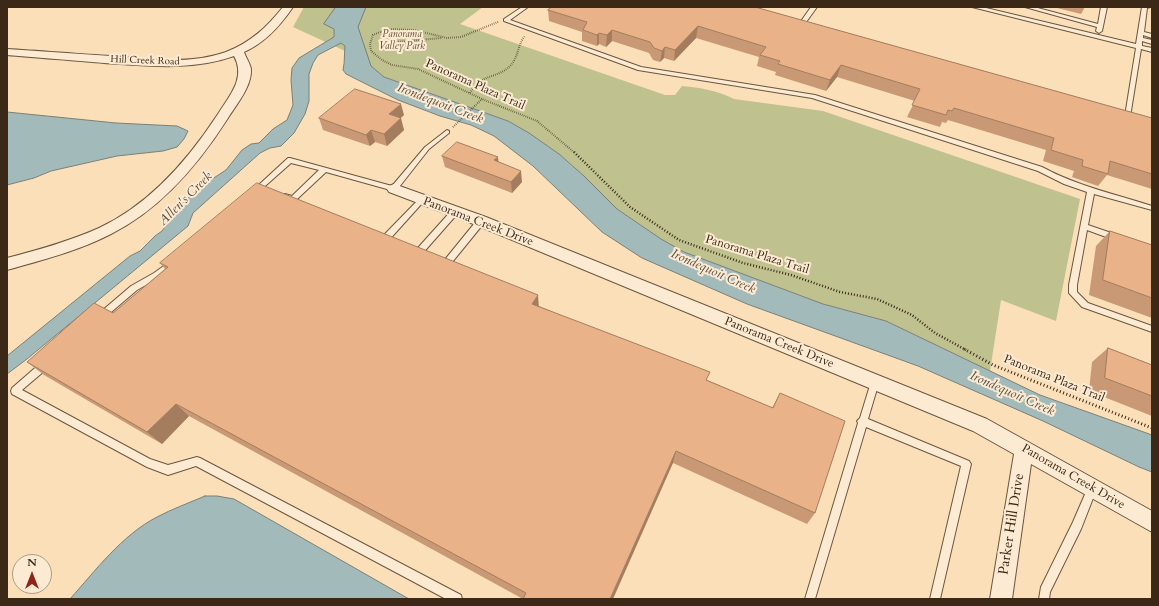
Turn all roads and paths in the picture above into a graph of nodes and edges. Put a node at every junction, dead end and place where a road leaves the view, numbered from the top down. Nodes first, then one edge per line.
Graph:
1 (288, 7) edge
2 (525, 7) edge
3 (814, 7) edge
4 (975, 7) edge
5 (1028, 7) edge
6 (1104, 7) edge
7 (1147, 7) edge
8 (506, 20) junction
9 (809, 26) edge
10 (1100, 26) junction
11 (534, 30) junction
12 (1141, 32) junction
13 (1098, 36) junction
14 (1152, 36) edge
15 (447, 38) junction
16 (1140, 39) junction
17 (396, 42) dead end
18 (1152, 42) edge
19 (1139, 46) junction
20 (1152, 50) edge
21 (7, 52) edge
22 (238, 52) junction
23 (470, 93) junction
24 (482, 99) junction
25 (1120, 114) edge
26 (458, 123) dead end
27 (446, 132) dead end
28 (324, 170) junction
29 (394, 189) junction
30 (1091, 191) junction
31 (280, 194) edge
32 (248, 197) edge
33 (422, 200) junction
34 (1152, 208) edge
35 (455, 212) junction
36 (481, 222) junction
37 (1084, 226) junction
38 (386, 238) edge
39 (1125, 240) edge
40 (419, 252) edge
41 (182, 254) edge
42 (7, 264) edge
43 (446, 264) edge
44 (92, 324) edge
45 (1152, 329) edge
46 (51, 360) edge
47 (875, 382) junction
48 (862, 421) junction
49 (1152, 428) edge
50 (1024, 450) junction
51 (1092, 488) junction
52 (1152, 522) edge
53 (457, 599) edge
54 (810, 599) edge
55 (935, 599) edge
56 (1001, 599) edge
57 (1044, 599) edge

1 - 22 street, Hill Creek Road
2 - 8 lane
3 - 9 lane
4 - 13 lane
5 - 10 lane
6 - 10 lane
7 - 12 lane
8 - 11 lane
8 - 15 path, Panorama Plaza Trail
10 - 13 lane
11 - 23 path
11 - 30 lane
12 - 14 lane
12 - 16 lane
13 - 19 lane
15 - 17 path
15 - 23 path, Panorama Plaza Trail
16 - 18 lane
16 - 19 lane
19 - 20 lane
19 - 25 lane
21 - 22 street, Hill Creek Road
22 - 42 street
23 - 24 path, Panorama Plaza Trail
24 - 26 path
24 - 49 path, Panorama Plaza Trail
27 - 29 lane
28 - 29 lane
28 - 31 lane
28 - 32 lane
29 - 33 street, Panorama Creek Drive
30 - 34 lane
30 - 37 lane
33 - 35 street, Panorama Creek Drive
33 - 38 lane
35 - 36 street, Panorama Creek Drive
35 - 40 lane
36 - 43 lane
36 - 47 street, Panorama Creek Drive
37 - 39 lane
37 - 45 lane
41 - 44 lane
46 - 53 lane
47 - 48 lane
47 - 50 street, Panorama Creek Drive
48 - 54 lane
48 - 55 lane
50 - 51 street, Panorama Creek Drive
50 - 56 street, Parker Hill Drive
51 - 52 street, Panorama Creek Drive
51 - 57 lane

